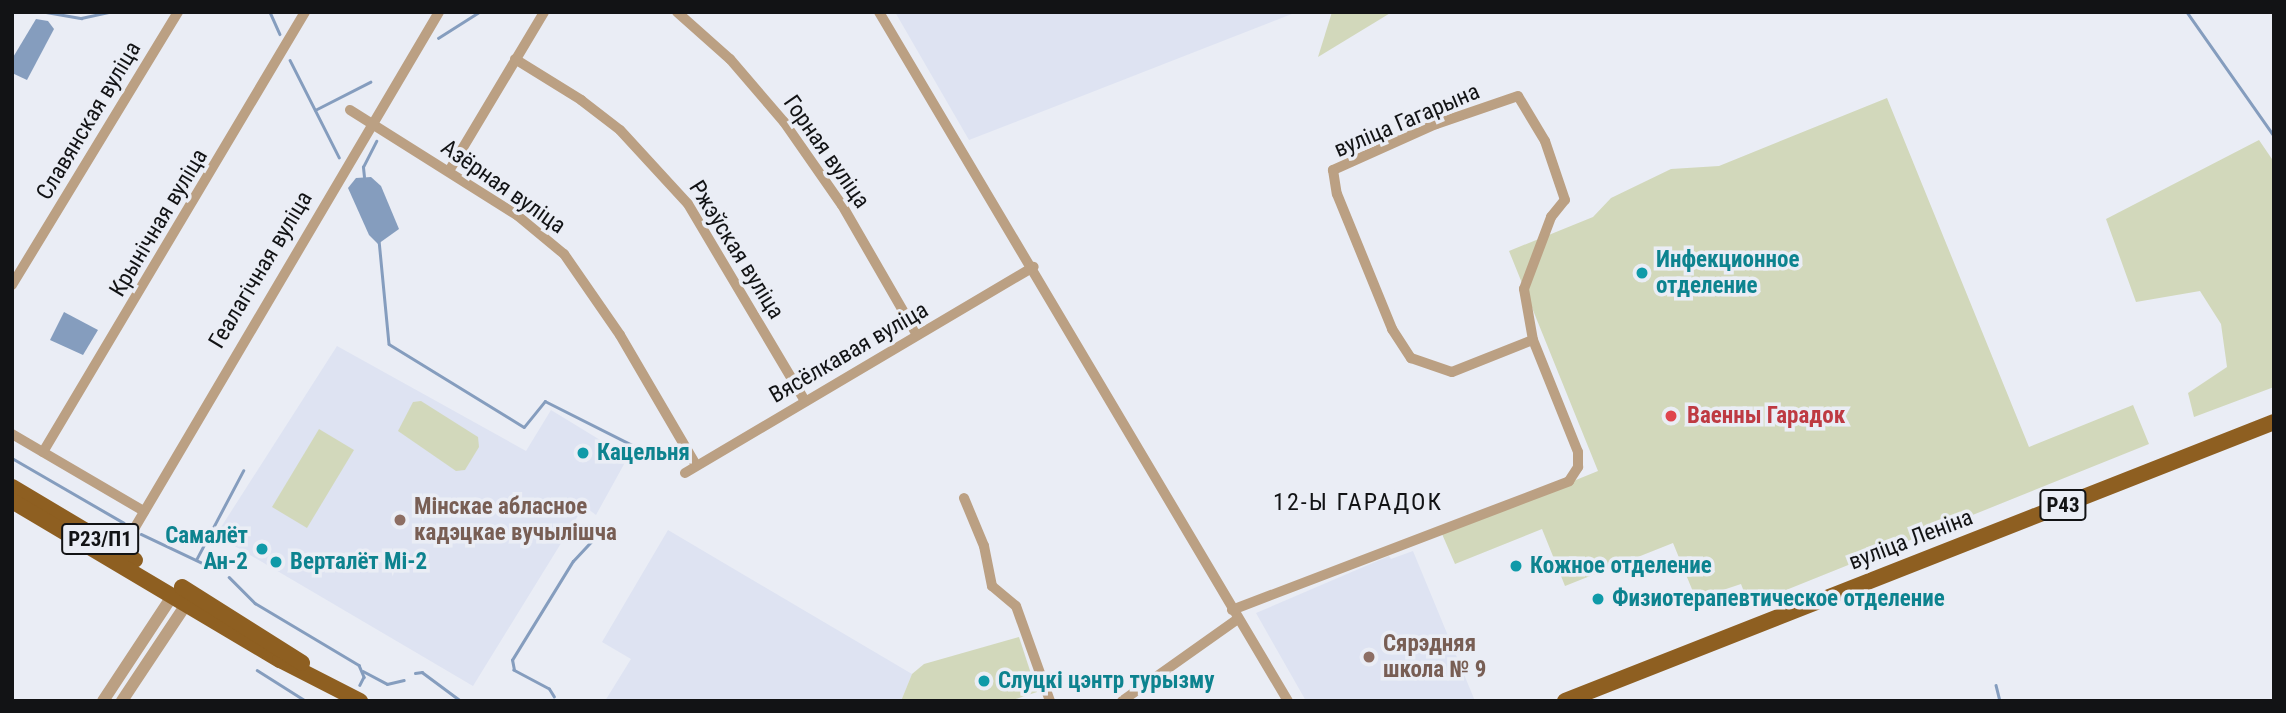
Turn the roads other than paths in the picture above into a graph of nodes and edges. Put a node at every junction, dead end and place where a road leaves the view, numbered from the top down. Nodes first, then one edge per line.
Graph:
1 (178, 12) edge
2 (305, 12) edge
3 (439, 12) edge
4 (544, 12) edge
5 (677, 12) edge
6 (879, 12) edge
7 (515, 59) junction
8 (350, 110) dead end
9 (371, 123) junction
10 (449, 172) junction
11 (1034, 267) junction
12 (12, 285) edge
13 (917, 335) junction
14 (1533, 340) junction
15 (805, 401) junction
16 (2274, 422) edge
17 (12, 434) edge
18 (43, 452) junction
19 (696, 465) junction
20 (684, 473) dead end
21 (12, 487) edge
22 (964, 498) dead end
23 (12, 501) edge
24 (144, 511) junction
25 (121, 551) junction
26 (182, 596) junction
27 (1235, 615) junction
28 (103, 701) edge
29 (122, 701) edge
30 (360, 701) edge
31 (1051, 701) edge
32 (1122, 701) edge
33 (1288, 701) edge
34 (1565, 701) edge

1 - 12 street, Славянская вуліца
2 - 18 street, Крынічная вуліца
3 - 9 street, Геалагічная вуліца
4 - 7 street
5 - 13 street, Горная вуліца
6 - 11 street
7 - 10 street
7 - 15 street, Ржэўская вуліца
8 - 9 street, Азёрная вуліца
9 - 10 street, Азёрная вуліца
9 - 24 street, Геалагічная вуліца
10 - 19 street, Азёрная вуліца
11 - 13 street, Вясёлкавая вуліца
11 - 27 street
13 - 15 street, Вясёлкавая вуліца
14 - 14 street, вуліца Гагарына
14 - 27 street
15 - 19 street, Вясёлкавая вуліца
16 - 34 main road, вуліца Леніна / Р43
17 - 18 street
18 - 24 street
19 - 20 street, Вясёлкавая вуліца
21 - 25 main road, Р23/П1
22 - 31 street
23 - 26 main road, Р23/П1
24 - 25 street, Геалагічная вуліца
25 - 26 main road, Р23/П1
26 - 28 street
26 - 29 street
26 - 30 main road, Р23/П1
27 - 32 street
27 - 33 street

